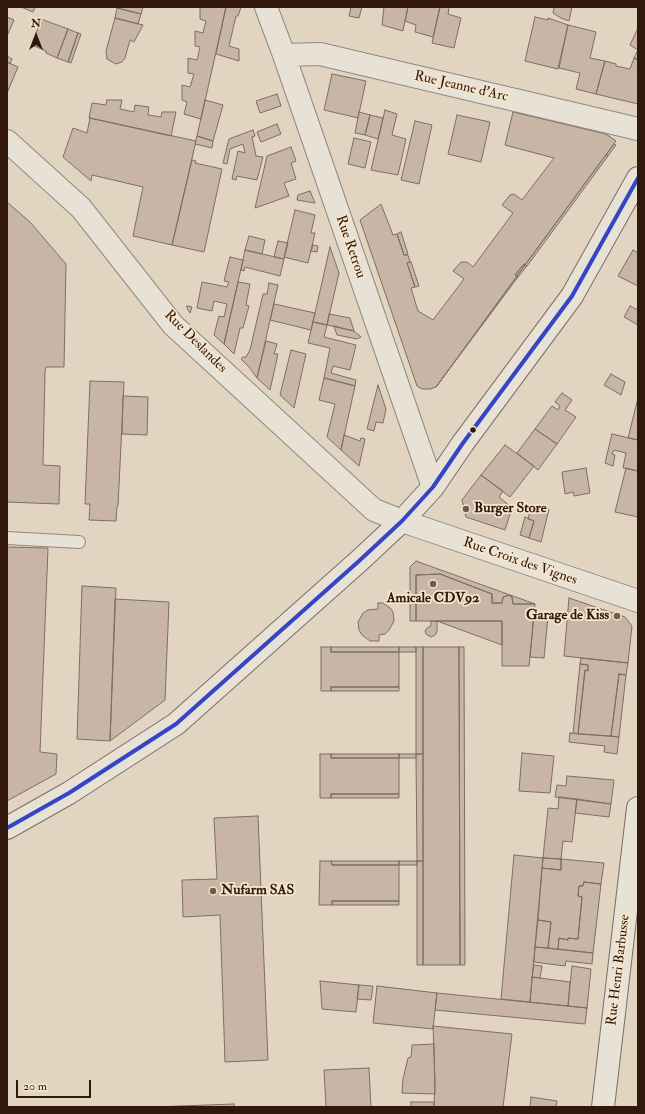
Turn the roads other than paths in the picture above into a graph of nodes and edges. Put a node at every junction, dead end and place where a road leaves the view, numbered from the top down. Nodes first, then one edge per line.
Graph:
1 (266, 7) edge
2 (284, 55) junction
3 (638, 129) edge
4 (7, 141) edge
5 (638, 178) edge
6 (433, 487) junction
7 (402, 521) junction
8 (7, 538) edge
9 (79, 542) dead end
10 (638, 601) edge
11 (638, 808) edge
12 (7, 828) edge
13 (603, 1107) edge

1 - 2 street, Rue Retrou
2 - 3 street, Rue Jeanne d'Arc
2 - 6 street, Rue Retrou
4 - 7 street, Rue Deslandes
5 - 6 street
6 - 7 street
7 - 10 street, Rue Croix des Vignes
7 - 12 street
8 - 9 lane
11 - 13 street, Rue Henri Barbusse

